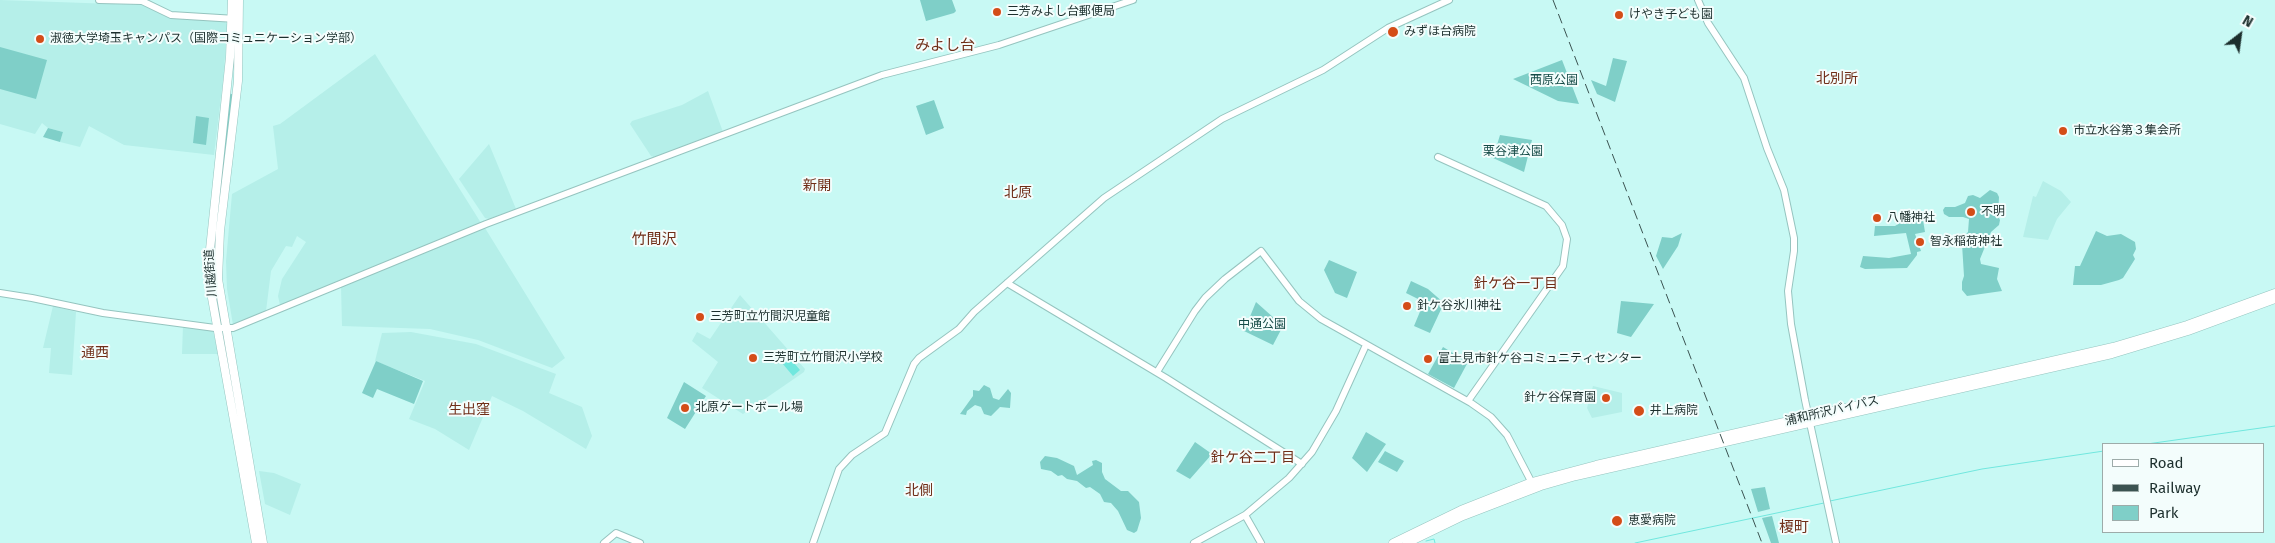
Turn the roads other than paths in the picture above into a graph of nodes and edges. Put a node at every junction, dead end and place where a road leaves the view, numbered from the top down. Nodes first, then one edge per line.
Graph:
1 (99, 0) edge
2 (232, 0) edge
3 (239, 0) edge
4 (1133, 0) edge
5 (1448, 0) edge
6 (1698, 0) edge
7 (235, 19) junction
8 (1438, 157) dead end
9 (1007, 284) junction
10 (0, 293) edge
11 (2275, 293) edge
12 (2275, 299) edge
13 (223, 328) junction
14 (1366, 345) junction
15 (1157, 372) junction
16 (227, 379) junction
17 (236, 380) junction
18 (1468, 401) junction
19 (1809, 420) junction
20 (1302, 464) junction
21 (253, 474) junction
22 (244, 476) junction
23 (1533, 485) junction
24 (1245, 515) junction
25 (256, 543) edge
26 (263, 543) edge
27 (604, 543) edge
28 (640, 543) edge
29 (813, 543) edge
30 (1194, 543) edge
31 (1261, 543) edge
32 (1393, 543) edge
33 (1407, 543) edge
34 (1836, 543) edge

1 - 7 street
2 - 7 highway, 川越街道
3 - 7 highway, 川越街道
4 - 13 street
5 - 9 street
6 - 19 street
7 - 13 highway, 川越街道
8 - 18 street
9 - 15 street
9 - 29 street
10 - 13 street
11 - 19 highway, 浦和所沢バイパス
12 - 19 highway, 浦和所沢バイパス
13 - 16 highway, 川越街道
13 - 17 highway, 川越街道
14 - 15 street
14 - 18 street
14 - 20 street
15 - 20 street
16 - 17 highway
16 - 22 highway, 川越街道
17 - 21 highway, 川越街道
18 - 23 street
19 - 23 highway, 浦和所沢バイパス
19 - 34 street
20 - 24 street
21 - 22 highway
21 - 26 highway, 川越街道
22 - 25 highway, 川越街道
23 - 32 highway, 浦和所沢バイパス
23 - 33 highway, 浦和所沢バイパス
24 - 30 street
24 - 31 street
27 - 28 street

